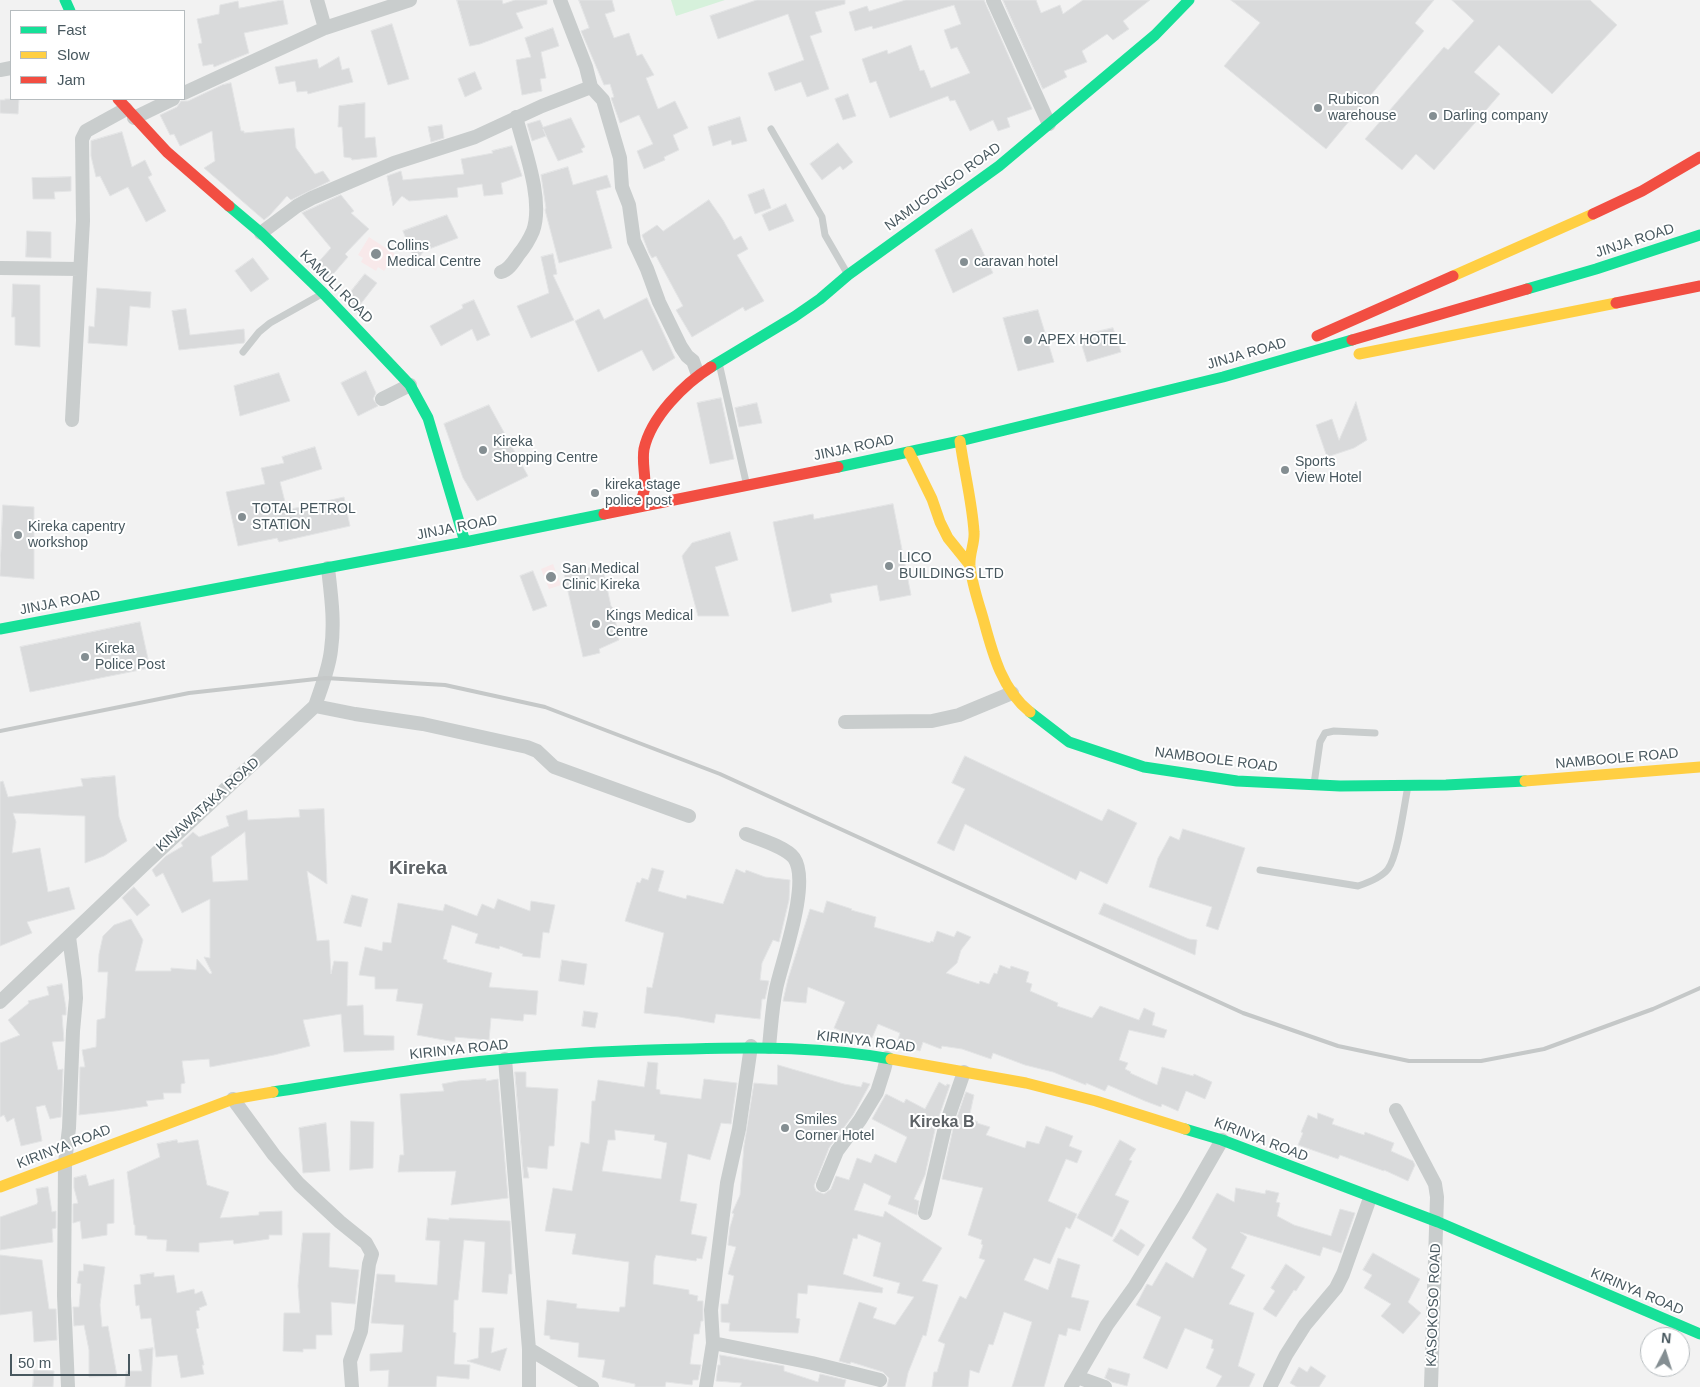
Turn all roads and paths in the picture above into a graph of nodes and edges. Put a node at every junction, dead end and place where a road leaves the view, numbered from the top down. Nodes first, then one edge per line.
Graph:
1 (317, 0) edge
2 (410, 0) edge
3 (560, 0) edge
4 (992, 0) edge
5 (1189, 0) edge
6 (326, 28) junction
7 (591, 87) junction
8 (185, 93) edge
9 (168, 100) edge
10 (126, 109) edge
11 (516, 117) junction
12 (1050, 124) junction
13 (771, 129) dead end
14 (1700, 157) edge
15 (260, 234) junction
16 (1700, 235) edge
17 (0, 268) edge
18 (80, 269) junction
19 (501, 272) dead end
20 (848, 275) junction
21 (1700, 286) edge
22 (323, 293) junction
23 (244, 352) dead end
24 (1345, 357) dead end
25 (1316, 362) dead end
26 (719, 363) junction
27 (698, 375) junction
28 (1223, 377) junction
29 (410, 385) junction
30 (382, 399) dead end
31 (72, 420) dead end
32 (960, 441) junction
33 (909, 452) junction
34 (747, 486) junction
35 (639, 507) junction
36 (465, 542) junction
37 (969, 564) junction
38 (328, 568) junction
39 (0, 629) edge
40 (1012, 693) junction
41 (315, 706) junction
42 (845, 722) dead end
43 (1376, 733) dead end
44 (1700, 767) edge
45 (1314, 784) junction
46 (1408, 786) junction
47 (689, 816) dead end
48 (746, 834) dead end
49 (1260, 870) dead end
50 (68, 937) junction
51 (0, 1002) edge
52 (751, 1046) junction
53 (769, 1047) junction
54 (887, 1058) junction
55 (505, 1059) junction
56 (964, 1072) junction
57 (233, 1099) junction
58 (1396, 1110) dead end
59 (1222, 1140) junction
60 (65, 1164) junction
61 (823, 1185) dead end
62 (0, 1187) edge
63 (1370, 1198) junction
64 (924, 1213) dead end
65 (1438, 1222) junction
66 (1700, 1334) edge
67 (713, 1343) junction
68 (528, 1349) junction
69 (880, 1380) dead end
70 (1074, 1382) edge
71 (68, 1387) edge
72 (352, 1387) edge
73 (529, 1387) edge
74 (592, 1387) edge
75 (706, 1387) edge
76 (1105, 1387) edge
77 (1270, 1387) edge
78 (1431, 1387) edge

1 - 6 street
2 - 6 street
3 - 7 street
4 - 12 street
5 - 12 main road, NAMUGONGO ROAD
6 - 8 street
7 - 11 street
7 - 27 street
9 - 10 street
10 - 15 main road, KAMULI ROAD
10 - 18 street
11 - 15 street
11 - 19 street
12 - 20 main road, NAMUGONGO ROAD
13 - 20 lane
14 - 28 main road
15 - 22 main road, KAMULI ROAD
16 - 28 main road, JINJA ROAD
17 - 18 street
18 - 31 street
20 - 26 main road, NAMUGONGO ROAD
21 - 24 main road
22 - 23 lane
22 - 29 main road, KAMULI ROAD
25 - 28 main road
26 - 27 main road, NAMUGONGO ROAD
26 - 34 lane
27 - 35 main road, NAMUGONGO ROAD
28 - 32 main road, JINJA ROAD
29 - 30 street
29 - 36 main road, KAMULI ROAD
32 - 33 main road, JINJA ROAD
32 - 37 main road, NAMBOOLE ROAD
33 - 34 main road, JINJA ROAD
33 - 37 main road
34 - 35 main road, JINJA ROAD
35 - 36 main road, JINJA ROAD
36 - 38 main road, JINJA ROAD
37 - 40 main road, NAMBOOLE ROAD
38 - 39 main road, JINJA ROAD
38 - 41 street, KINAWATAKA ROAD
40 - 42 street
40 - 45 main road, NAMBOOLE ROAD
41 - 47 street
41 - 50 street, KINAWATAKA ROAD
43 - 45 lane
44 - 46 main road, NAMBOOLE ROAD
45 - 46 main road, NAMBOOLE ROAD
46 - 49 lane
48 - 53 street
50 - 51 street, KINAWATAKA ROAD
50 - 60 street
52 - 53 main road, KIRINYA ROAD
52 - 55 main road, KIRINYA ROAD
52 - 67 street
53 - 54 main road, KIRINYA ROAD
54 - 56 main road, KIRINYA ROAD
54 - 61 street
55 - 57 main road, KIRINYA ROAD
55 - 68 street
56 - 59 main road, KIRINYA ROAD
56 - 64 street
57 - 60 main road, KIRINYA ROAD
57 - 72 street
58 - 65 street, KASOKOSO ROAD
59 - 63 main road, KIRINYA ROAD
59 - 70 street
60 - 62 main road, KIRINYA ROAD
60 - 71 street
63 - 65 main road, KIRINYA ROAD
63 - 77 street
65 - 66 main road, KIRINYA ROAD
65 - 78 street, KASOKOSO ROAD
67 - 69 street
67 - 75 street
68 - 73 street
68 - 74 street
70 - 76 street

